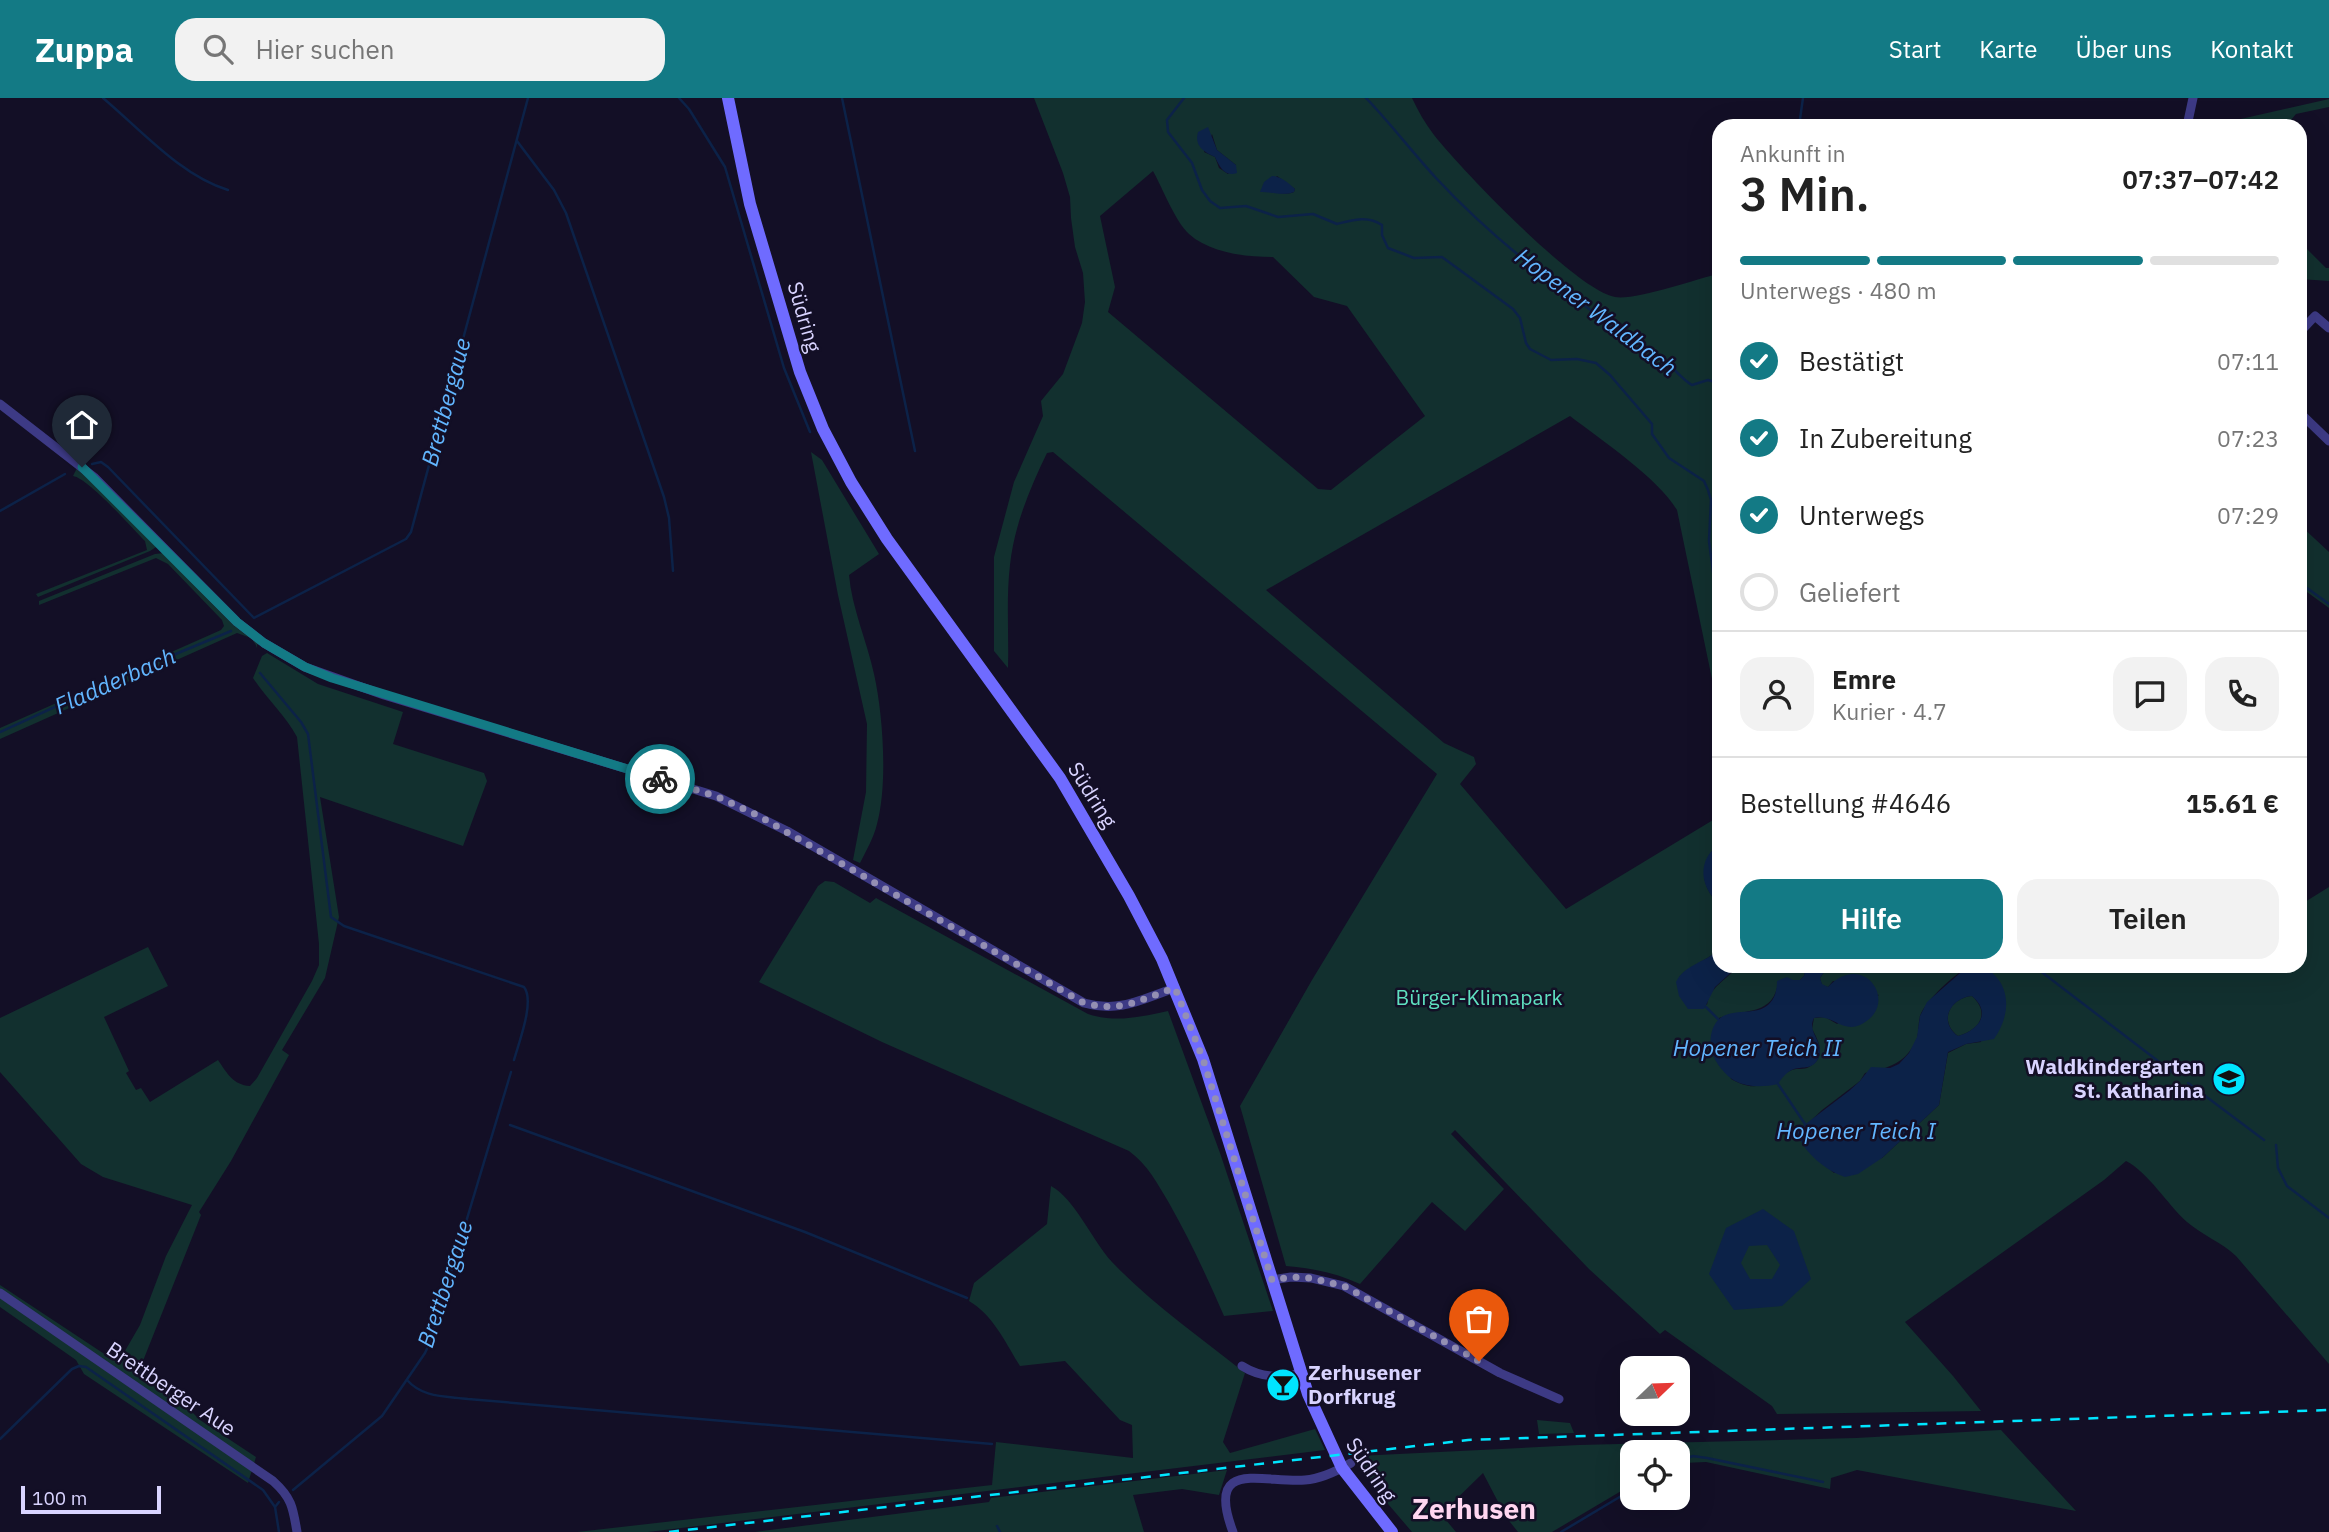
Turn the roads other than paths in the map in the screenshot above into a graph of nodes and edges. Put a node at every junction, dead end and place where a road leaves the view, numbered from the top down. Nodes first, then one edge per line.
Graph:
1 (728, 98) edge
2 (2193, 98) edge
3 (2188, 119) edge
4 (2307, 325) edge
5 (2329, 328) edge
6 (0, 404) edge
7 (2307, 420) edge
8 (2329, 441) edge
9 (1175, 988) junction
10 (1272, 1280) junction
11 (0, 1293) edge
12 (1242, 1366) dead end
13 (1302, 1373) junction
14 (1559, 1399) dead end
15 (1347, 1465) junction
16 (297, 1532) edge
17 (1233, 1532) edge
18 (1392, 1532) edge

1 - 9 main road, Südring
2 - 3 street
4 - 5 street
6 - 9 street
7 - 8 street
9 - 10 main road, Südring
10 - 13 main road, Südring
10 - 14 street
11 - 16 street, Brettberger Aue
12 - 13 street
13 - 15 main road, Südring
15 - 17 street
15 - 18 main road, Südring

